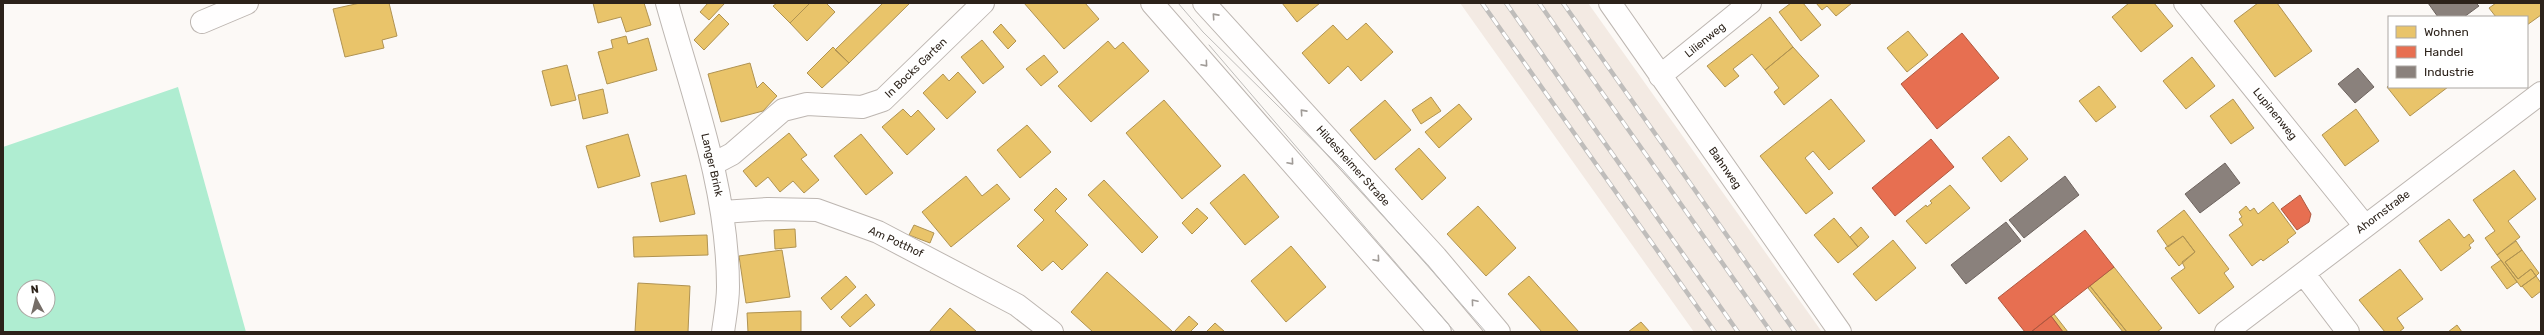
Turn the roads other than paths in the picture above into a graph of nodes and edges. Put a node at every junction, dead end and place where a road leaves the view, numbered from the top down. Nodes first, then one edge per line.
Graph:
1 (247, 3) edge
2 (667, 3) edge
3 (983, 3) edge
4 (1152, 3) edge
5 (1204, 3) edge
6 (1610, 3) edge
7 (1750, 3) edge
8 (2184, 3) edge
9 (202, 22) dead end
10 (1660, 76) junction
11 (2541, 93) edge
12 (713, 164) junction
13 (722, 212) junction
14 (2365, 226) junction
15 (2304, 274) junction
16 (723, 332) edge
17 (1052, 332) edge
18 (1440, 332) edge
19 (1499, 332) edge
20 (1840, 332) edge
21 (2226, 332) edge
22 (2348, 332) edge

1 - 9 street
2 - 12 street, Langer Brink
3 - 12 street, In Bocks Garten
4 -> 18 street
19 -> 5 street, Hildesheimer Straße
6 - 10 street, Bahnweg
7 - 10 street, Lilienweg
8 - 14 street, Lupinenweg
10 - 20 street, Bahnweg
11 - 14 street, Ahornstraße
12 - 13 street, Langer Brink
13 - 16 street, Langer Brink
13 - 17 street, Am Potthof
14 - 15 street, Ahornstraße
15 - 21 street, Ahornstraße
15 - 22 street

